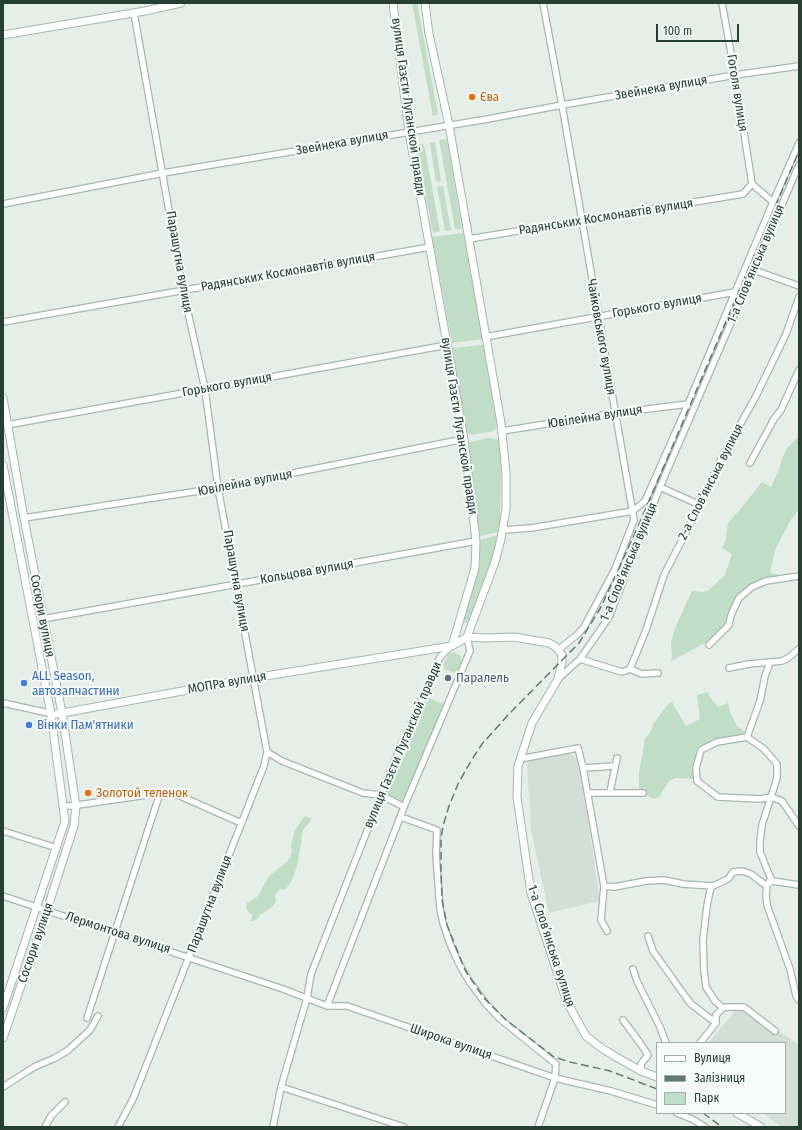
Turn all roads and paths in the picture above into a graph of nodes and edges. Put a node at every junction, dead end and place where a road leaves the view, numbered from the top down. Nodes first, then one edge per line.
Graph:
1 (181, 3) edge
2 (393, 3) edge
3 (425, 3) edge
4 (543, 3) edge
5 (722, 3) edge
6 (134, 12) junction
7 (3, 35) edge
8 (799, 66) edge
9 (735, 75) junction
10 (562, 105) junction
11 (449, 125) junction
12 (409, 132) junction
13 (799, 143) edge
14 (799, 165) edge
15 (163, 173) junction
16 (752, 184) junction
17 (773, 202) junction
18 (3, 204) edge
19 (581, 221) junction
20 (469, 239) junction
21 (430, 247) junction
22 (754, 270) junction
23 (799, 286) edge
24 (183, 290) junction
25 (735, 292) junction
26 (799, 297) edge
27 (598, 316) junction
28 (3, 322) edge
29 (485, 337) junction
30 (447, 345) junction
31 (799, 370) edge
32 (796, 383) edge
33 (205, 389) junction
34 (3, 398) edge
35 (688, 404) junction
36 (615, 413) junction
37 (8, 425) junction
38 (502, 431) junction
39 (464, 439) junction
40 (750, 463) dead end
41 (3, 465) edge
42 (660, 487) junction
43 (218, 488) junction
44 (700, 505) junction
45 (633, 511) junction
46 (24, 518) junction
47 (503, 530) junction
48 (476, 541) junction
49 (799, 576) edge
50 (236, 585) junction
51 (43, 619) junction
52 (467, 637) junction
53 (709, 645) dead end
54 (452, 646) junction
55 (799, 649) edge
56 (558, 650) junction
57 (580, 659) junction
58 (770, 663) junction
59 (729, 668) dead end
60 (630, 669) junction
61 (658, 673) dead end
62 (253, 678) junction
63 (558, 679) junction
64 (3, 703) edge
65 (57, 714) junction
66 (747, 737) junction
67 (267, 752) junction
68 (617, 758) dead end
69 (520, 759) junction
70 (615, 766) junction
71 (584, 768) junction
72 (610, 792) junction
73 (588, 793) junction
74 (643, 793) dead end
75 (160, 794) junction
76 (381, 795) junction
77 (771, 797) junction
78 (64, 806) junction
79 (76, 806) junction
80 (404, 808) junction
81 (401, 817) junction
82 (241, 823) junction
83 (799, 826) edge
84 (3, 831) edge
85 (57, 848) junction
86 (767, 885) junction
87 (799, 885) edge
88 (604, 886) junction
89 (711, 886) junction
90 (3, 896) edge
91 (37, 907) junction
92 (47, 910) junction
93 (607, 931) dead end
94 (115, 932) junction
95 (648, 936) dead end
96 (189, 957) junction
97 (633, 969) dead end
98 (796, 981) edge
99 (307, 998) junction
100 (799, 1000) edge
101 (327, 1006) junction
102 (347, 1006) joint
103 (3, 1008) edge
104 (723, 1008) junction
105 (98, 1016) dead end
106 (86, 1018) dead end
107 (622, 1020) dead end
108 (716, 1023) junction
109 (775, 1031) dead end
110 (3, 1038) edge
111 (666, 1042) edge
112 (701, 1042) edge
113 (641, 1070) junction
114 (656, 1077) edge
115 (556, 1078) junction
116 (281, 1086) junction
117 (3, 1087) edge
118 (65, 1102) dead end
119 (656, 1105) edge
120 (679, 1114) edge
121 (739, 1114) edge
122 (44, 1127) edge
123 (118, 1127) edge
124 (273, 1127) edge
125 (404, 1127) edge
126 (538, 1127) edge
127 (705, 1127) edge
128 (761, 1127) edge

1 - 6 street
2 - 12 street, вулиця Газєти Луганской правди
3 - 11 street, вулиця Газєти Луганской правди
4 - 10 street, Чайковського вулиця
5 - 9 street, Гоголя вулиця
6 - 7 street
6 - 15 street, Парашутна вулиця
8 - 9 street, Звейнека вулиця
9 - 10 street, Звейнека вулиця
9 - 16 street, Гоголя вулиця
10 - 11 street, Звейнека вулиця
10 - 19 street, Чайковського вулиця
11 - 12 street, Звейнека вулиця
11 - 20 street, вулиця Газєти Луганской правди
12 - 15 street, Звейнека вулиця
12 - 21 street, вулиця Газєти Луганской правди
13 - 17 street
14 - 22 street, 1-а Слов’янська вулиця
15 - 18 street, Звейнека вулиця
15 - 24 street, Парашутна вулиця
16 - 17 street
16 - 19 street, Радянських Космонавтів вулиця
17 - 25 street
19 - 20 street, Радянських Космонавтів вулиця
19 - 27 street, Чайковського вулиця
20 - 29 street, вулиця Газєти Луганской правди
21 - 24 street, Радянських Космонавтів вулиця
21 - 30 street, вулиця Газєти Луганской правди
22 - 23 street
22 - 42 street, 1-а Слов’янська вулиця
24 - 28 street, Радянських Космонавтів вулиця
24 - 33 street, Парашутна вулиця
25 - 27 street, Горького вулиця
25 - 35 street
26 - 44 street, 2-а Слов’янська вулиця
27 - 29 street, Горького вулиця
27 - 36 street, Чайковського вулиця
29 - 38 street, вулиця Газєти Луганской правди
30 - 33 street, Горького вулиця
30 - 39 street, вулиця Газєти Луганской правди
31 - 32 street
32 - 40 street
33 - 37 street, Горького вулиця
33 - 43 street, Парашутна вулиця
34 - 37 street, Сосюри вулиця
35 - 36 street, Ювілейна вулиця
35 - 45 street
36 - 38 street, Ювілейна вулиця
36 - 45 street, Чайковського вулиця
37 - 46 street, Сосюри вулиця
38 - 47 street, вулиця Газєти Луганской правди
39 - 43 street, Ювілейна вулиця
39 - 48 street, вулиця Газєти Луганской правди
41 - 65 street, Сосюри вулиця
42 - 44 street
42 - 57 street, 1-а Слов’янська вулиця
43 - 46 street, Ювілейна вулиця
43 - 50 street, Парашутна вулиця
44 - 60 street, 2-а Слов’янська вулиця
45 - 47 street
45 - 56 street, Чайковського вулиця
46 - 51 street, Сосюри вулиця
47 - 52 street, вулиця Газєти Луганской правди
48 - 50 street, Кольцова вулиця
48 - 54 street, вулиця Газєти Луганской правди
49 - 53 street
50 - 51 street, Кольцова вулиця
50 - 62 street, Парашутна вулиця
51 - 65 street, Сосюри вулиця
52 - 54 street
52 - 56 street
52 - 80 street, вулиця Газєти Луганской правди
54 - 62 street, МОПРа вулиця
54 - 76 street, вулиця Газєти Луганской правди
55 - 58 street
56 - 63 street
57 - 60 street
57 - 63 street, 1-а Слов’янська вулиця
58 - 59 street
58 - 66 street
60 - 61 street
62 - 65 street, МОПРа вулиця
62 - 67 street, Парашутна вулиця
63 - 69 street, 1-а Слов’янська вулиця
64 - 65 street, МОПРа вулиця
65 - 78 street, Сосюри вулиця
65 - 79 street, Сосюри вулиця
66 - 77 street
66 - 77 street
67 - 76 street
67 - 82 street, Парашутна вулиця
68 - 70 street
69 - 71 street
69 - 113 street, 1-а Слов’янська вулиця
70 - 71 street
70 - 72 street
71 - 73 street
72 - 73 street
72 - 74 street
73 - 88 street
75 - 79 street
75 - 82 street
75 - 94 street
76 - 80 street
76 - 99 street, вулиця Газєти Луганской правди
77 - 83 street
77 - 86 street
78 - 79 street
78 - 85 street, Сосюри вулиця
79 - 92 street, Сосюри вулиця
80 - 81 street, вулиця Газєти Луганской правди
81 - 101 street, вулиця Газєти Луганской правди
81 - 115 street
82 - 96 street, Парашутна вулиця
84 - 85 street
85 - 91 street, Сосюри вулиця
86 - 87 street
86 - 89 street
86 - 98 street
88 - 89 street
88 - 93 street
89 - 104 street
90 - 91 street, Лермонтова вулиця
91 - 92 street, Лермонтова вулиця
91 - 103 street, Сосюри вулиця
92 - 94 street, Лермонтова вулиця
92 - 110 street, Сосюри вулиця
94 - 96 street, Лермонтова вулиця
94 - 106 street
95 - 108 street
96 - 99 street, Лермонтова вулиця
96 - 123 street, Парашутна вулиця
97 - 111 street
98 - 100 street
99 - 101 street, Лермонтова вулиця
99 - 116 street, вулиця Газєти Луганской правди
101 - 102 street, Лермонтова вулиця
102 - 115 street, Широка вулиця
104 - 108 street
104 - 109 street
105 - 117 street
107 - 113 street
108 - 112 street
113 - 114 street, 1-а Слов’янська вулиця
115 - 119 street, Широка вулиця
115 - 126 street
116 - 124 street, вулиця Газєти Луганской правди
116 - 125 street
118 - 122 street
120 - 127 street
121 - 128 street

